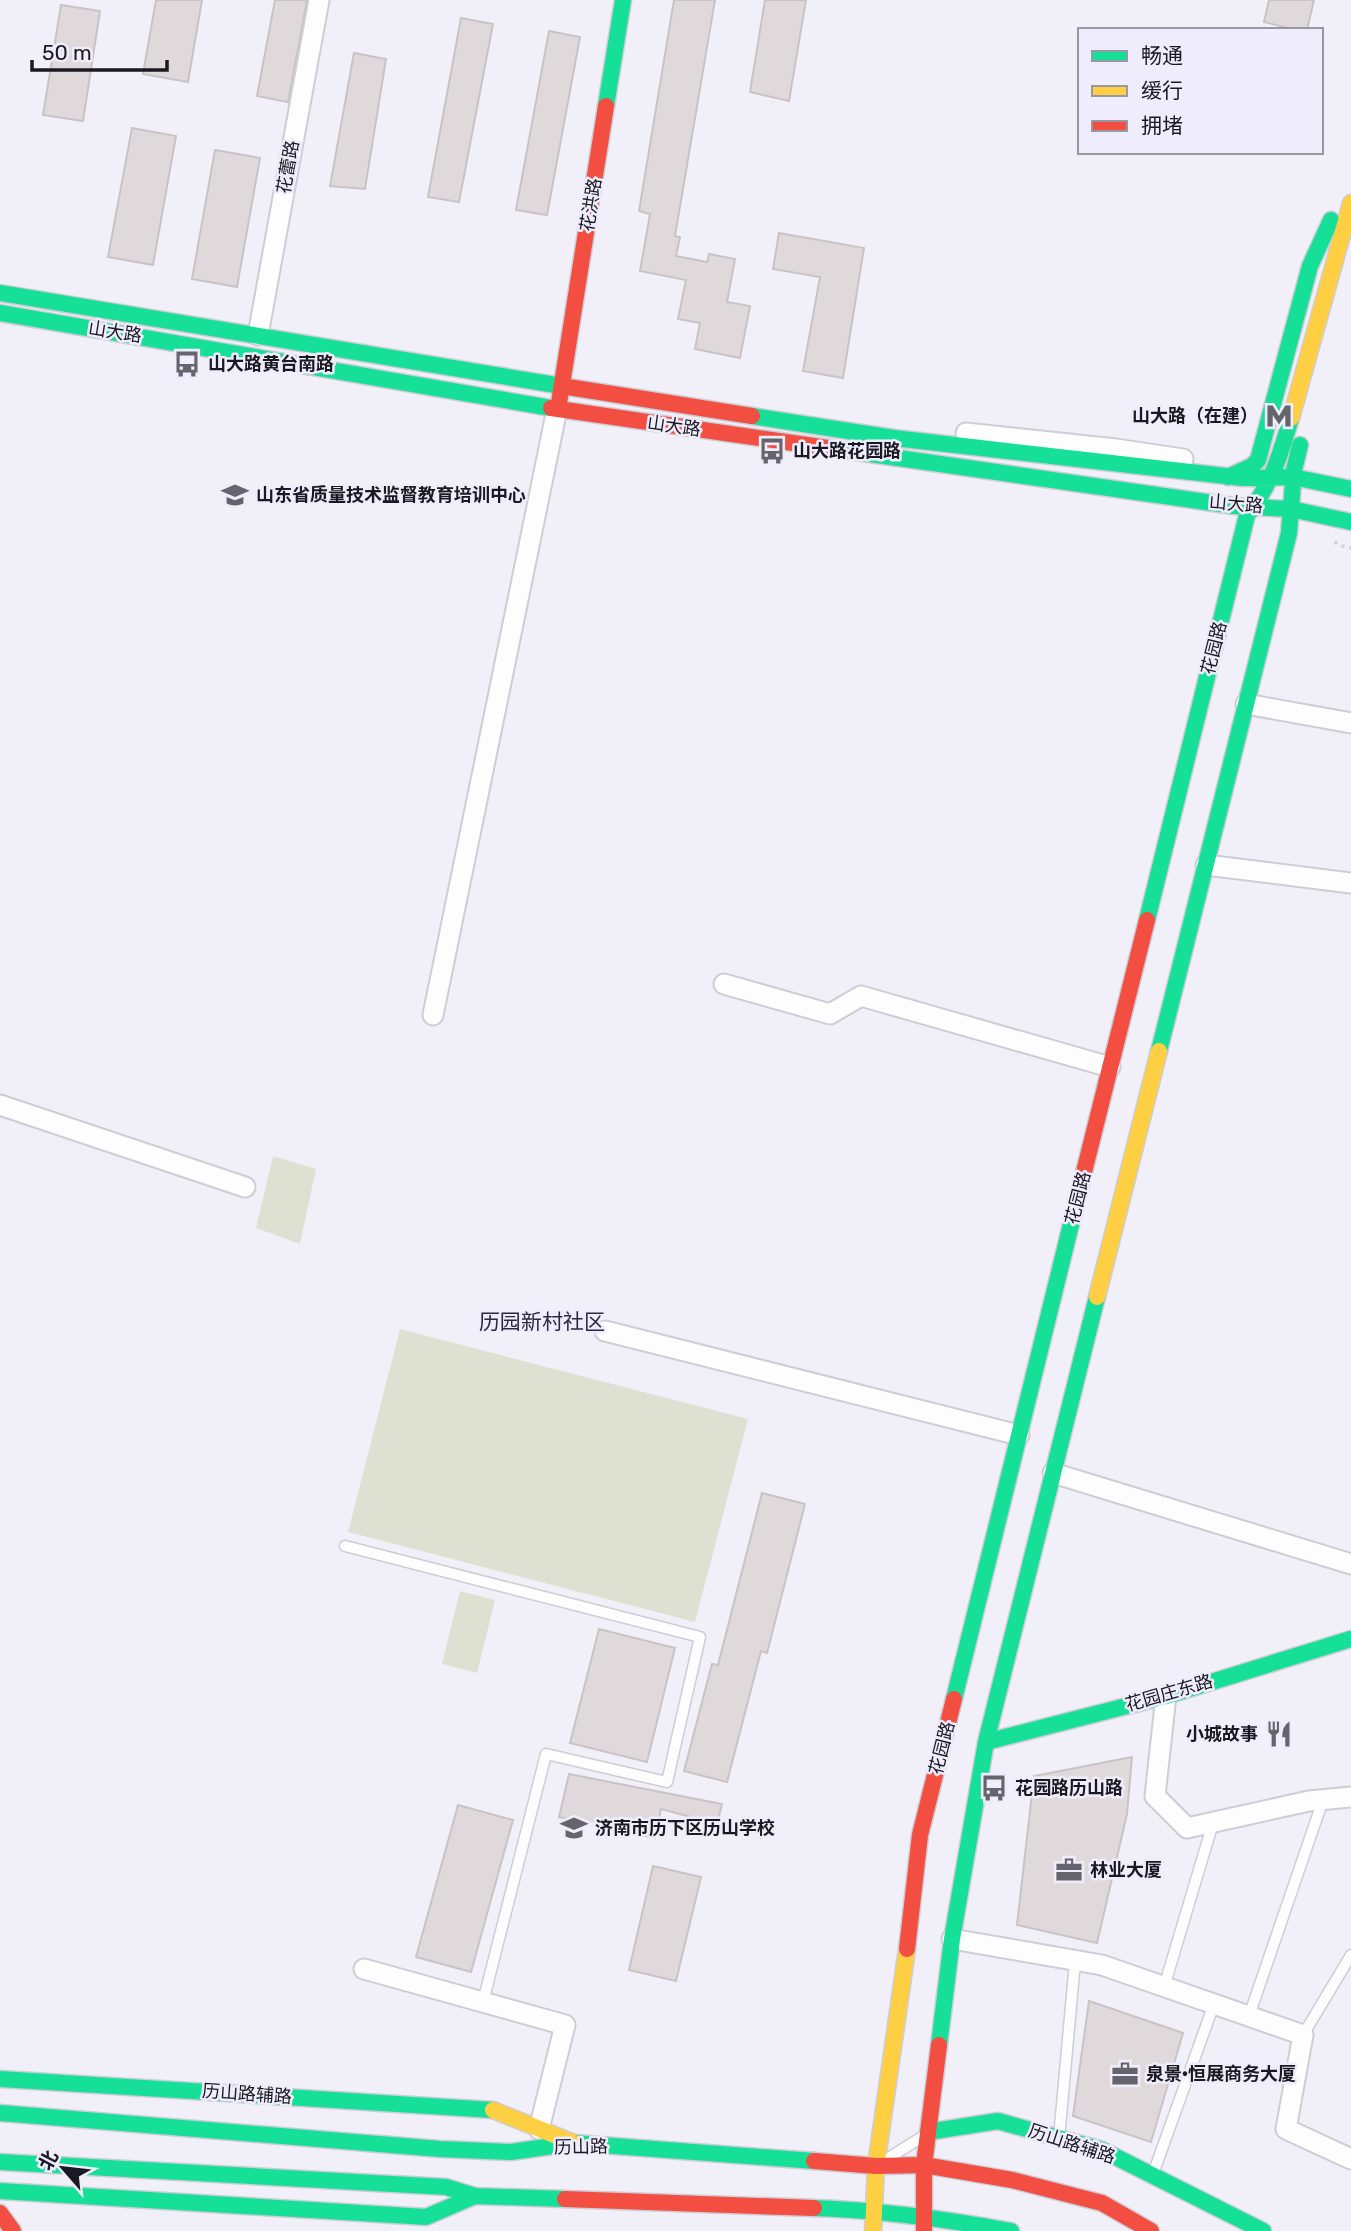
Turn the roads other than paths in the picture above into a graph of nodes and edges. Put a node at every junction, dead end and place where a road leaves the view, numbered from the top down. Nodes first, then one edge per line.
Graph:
1 (318, 0) edge
2 (624, 0) edge
3 (1351, 204) edge
4 (0, 293) edge
5 (0, 313) edge
6 (258, 335) junction
7 (562, 386) junction
8 (557, 410) junction
9 (1303, 434) dead end
10 (894, 438) junction
11 (1247, 469) junction
12 (1227, 477) junction
13 (1283, 477) junction
14 (1351, 489) edge
15 (1256, 506) junction
16 (1291, 509) junction
17 (1351, 522) edge
18 (1246, 704) junction
19 (1351, 723) edge
20 (1206, 865) junction
21 (1351, 883) edge
22 (724, 984) dead end
23 (433, 1015) dead end
24 (1110, 1067) junction
25 (0, 1105) edge
26 (245, 1187) dead end
27 (606, 1331) dead end
28 (1019, 1435) junction
29 (1053, 1473) junction
30 (345, 1546) dead end
31 (1351, 1564) edge
32 (1351, 1639) edge
33 (1166, 1696) junction
34 (986, 1742) junction
35 (1351, 1797) edge
36 (1323, 1800) junction
37 (1213, 1822) junction
38 (952, 1939) junction
39 (1351, 1955) edge
40 (1075, 1962) junction
41 (365, 1969) dead end
42 (1164, 1987) junction
43 (483, 2002) junction
44 (1214, 2004) junction
45 (1249, 2016) junction
46 (1303, 2035) junction
47 (0, 2079) edge
48 (0, 2113) edge
49 (539, 2129) junction
50 (928, 2132) junction
51 (1059, 2138) junction
52 (575, 2143) junction
53 (1351, 2160) edge
54 (0, 2162) edge
55 (924, 2165) junction
56 (876, 2166) junction
57 (1153, 2175) junction
58 (0, 2191) edge
59 (475, 2196) junction
60 (872, 2210) junction
61 (0, 2213) edge
62 (924, 2223) edge
63 (13, 2231) edge
64 (873, 2231) edge
65 (1012, 2231) edge
66 (1152, 2231) edge
67 (1263, 2231) edge

1 - 6 street, 花蕾路
2 - 7 main road, 花洪路
3 - 11 main road
3 - 13 main road, 花园路
4 - 6 main road, 山大路
5 - 8 main road, 山大路
6 - 7 main road, 山大路
7 - 8 main road, 花洪路
7 - 10 main road, 山大路
8 - 15 main road, 山大路
8 - 23 street
9 - 13 main road, 花园路
10 - 11 street, 山大路
10 - 12 main road, 山大路
11 - 12 main road
11 - 13 street, 山大路
12 - 13 main road, 山大路
13 - 14 main road, 山大路
13 - 15 main road, 花园路
13 - 16 main road, 花园路
15 - 16 main road, 山大路
15 - 24 main road, 花园路
16 - 17 main road, 山大路
16 - 18 main road, 花园路
18 - 19 street
18 - 20 main road, 花园路
20 - 21 street
20 - 29 main road, 花园路
22 - 24 street
24 - 28 main road, 花园路
25 - 26 street
27 - 28 street
28 - 56 main road, 花园路
29 - 31 street
29 - 34 main road, 花园路
30 - 43 lane
32 - 33 main road, 花园庄东路
33 - 34 main road, 花园庄东路
33 - 37 street
34 - 38 main road, 花园路
35 - 36 street
36 - 37 street
36 - 45 lane
37 - 42 lane
38 - 40 street
38 - 50 main road, 花园路
39 - 46 lane
40 - 42 street
40 - 51 lane
41 - 43 street
42 - 44 street
43 - 49 street
44 - 45 street
44 - 57 lane
45 - 46 street
46 - 53 street
47 - 49 main road, 历山路辅路
48 - 52 main road, 历山路
49 - 52 main road, 历山路辅路
50 - 51 main road, 历山路辅路
50 - 55 main road, 花园路
50 - 56 lane, 历山路辅路
51 - 57 main road, 历山路辅路
52 - 56 main road, 历山路
54 - 59 main road
55 - 56 main road, 历山路
55 - 62 main road, 花园路
55 - 66 main road, 历山路
56 - 60 main road, 花园路
57 - 67 main road, 历山路辅路
58 - 59 main road
59 - 60 main road
60 - 62 main road
60 - 64 main road, 花园路
61 - 63 main road
62 - 65 main road

